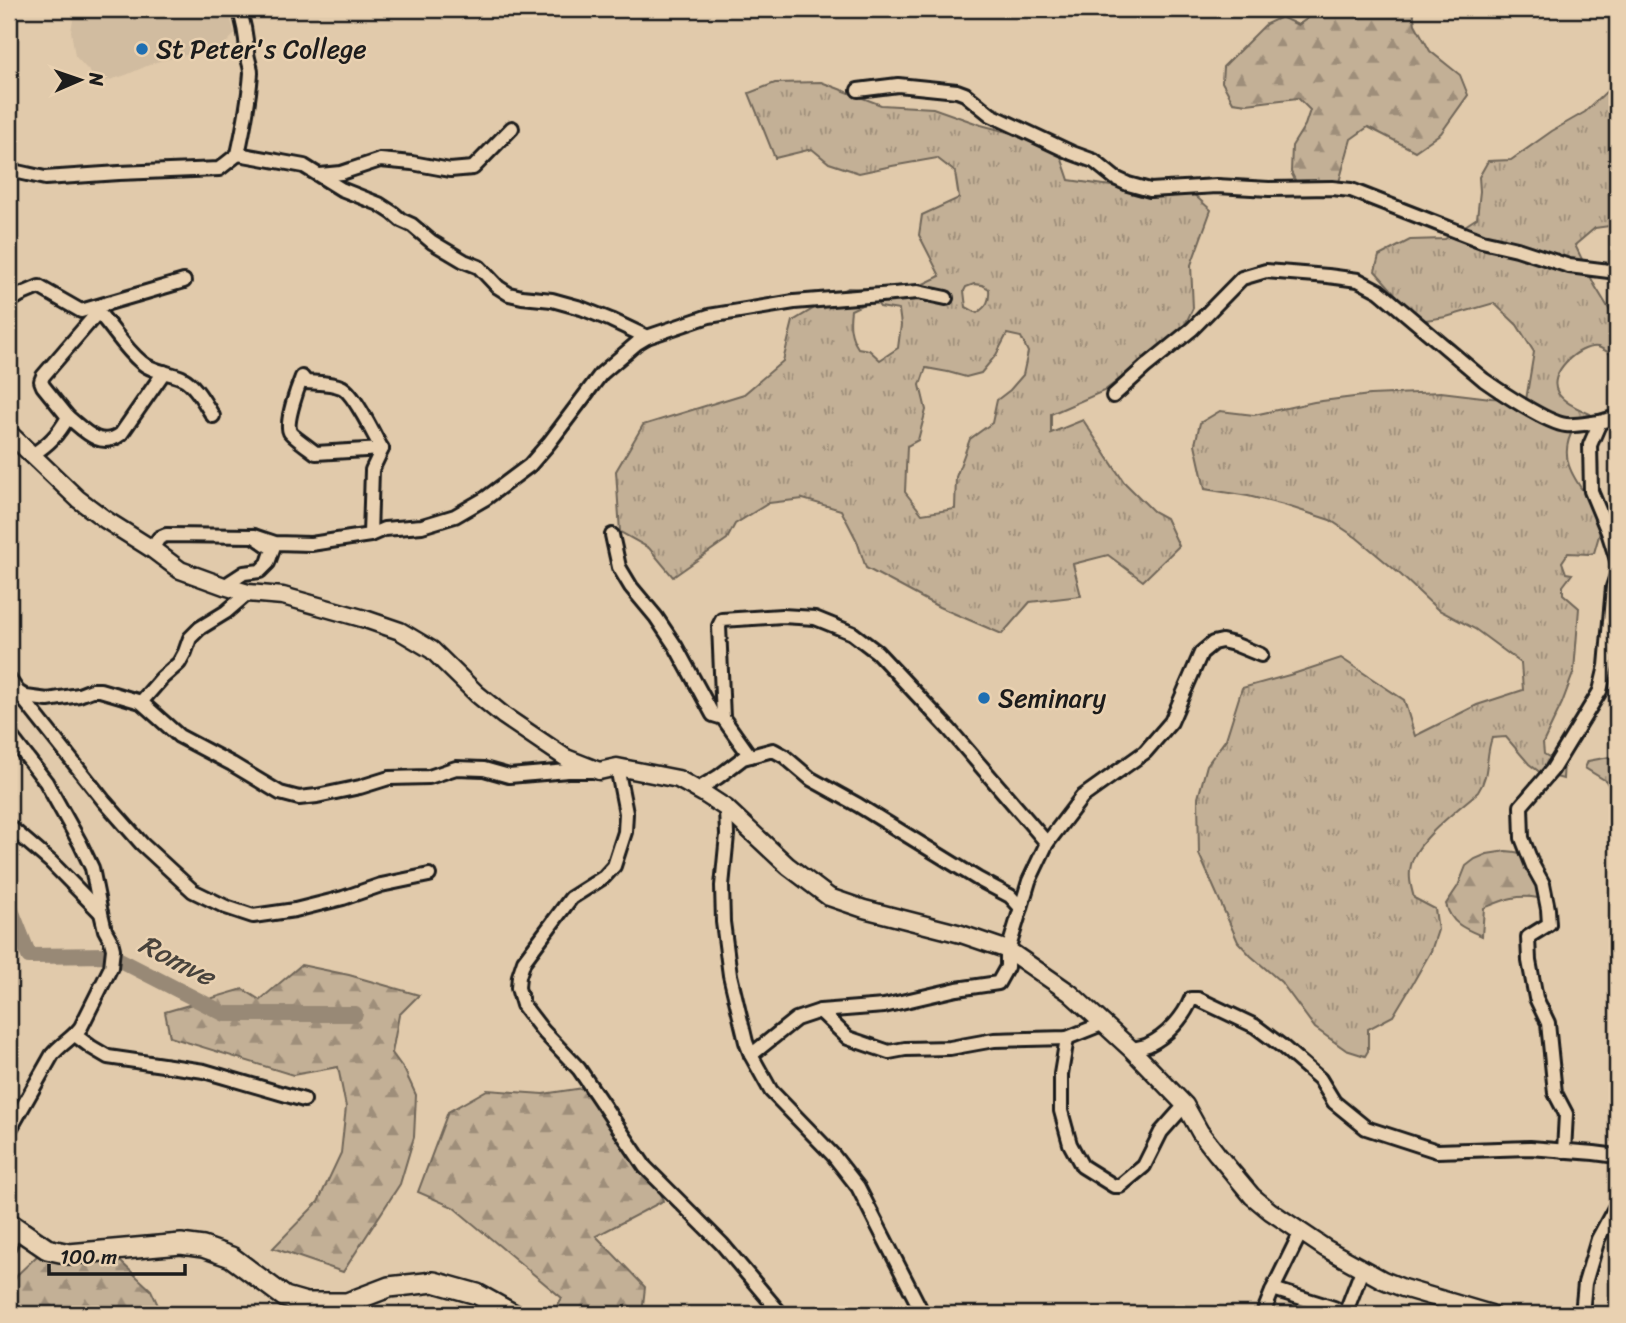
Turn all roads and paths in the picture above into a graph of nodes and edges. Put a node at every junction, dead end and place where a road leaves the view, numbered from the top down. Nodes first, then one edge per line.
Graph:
1 (239, 9) edge
2 (858, 90) dead end
3 (512, 128) dead end
4 (239, 154) junction
5 (9, 170) edge
6 (320, 175) junction
7 (1617, 272) edge
8 (184, 281) dead end
9 (946, 298) dead end
10 (9, 302) edge
11 (82, 311) junction
12 (97, 312) junction
13 (648, 337) junction
14 (164, 372) junction
15 (1113, 396) dead end
16 (214, 416) dead end
17 (68, 417) junction
18 (1617, 417) edge
19 (1600, 422) junction
20 (9, 434) edge
21 (382, 449) junction
22 (32, 454) junction
23 (370, 535) junction
24 (612, 535) dead end
25 (254, 536) junction
26 (152, 549) junction
27 (1617, 560) edge
28 (1617, 575) edge
29 (224, 586) junction
30 (248, 593) junction
31 (1261, 655) dead end
32 (9, 679) edge
33 (18, 692) junction
34 (141, 702) junction
35 (723, 718) junction
36 (9, 734) edge
37 (750, 756) junction
38 (617, 767) junction
39 (599, 771) junction
40 (703, 793) junction
41 (726, 808) junction
42 (9, 826) edge
43 (1047, 843) junction
44 (429, 875) dead end
45 (1021, 908) junction
46 (101, 913) junction
47 (1008, 950) junction
48 (820, 1011) junction
49 (1102, 1024) junction
50 (75, 1035) junction
51 (1067, 1038) junction
52 (1131, 1049) junction
53 (751, 1055) junction
54 (304, 1100) dead end
55 (1185, 1105) junction
56 (9, 1131) edge
57 (1564, 1150) junction
58 (1617, 1156) edge
59 (1617, 1204) edge
60 (1301, 1232) junction
61 (11, 1233) edge
62 (1362, 1270) junction
63 (1273, 1289) junction
64 (513, 1314) edge
65 (780, 1314) edge
66 (923, 1314) edge
67 (1263, 1314) edge
68 (1344, 1314) edge
69 (1491, 1314) edge
70 (1582, 1314) edge

1 - 4 street
2 - 7 street
3 - 6 street
4 - 5 street
4 - 6 street
6 - 13 street
8 - 11 street
9 - 13 street
10 - 11 street
11 - 12 street
12 - 14 street
12 - 17 street
13 - 23 street
14 - 16 street
14 - 17 street
15 - 19 street
17 - 22 street
18 - 19 street
19 - 27 street
20 - 22 main road
21 - 21 street
21 - 23 street
22 - 26 main road
23 - 25 street
24 - 35 street
25 - 26 street
25 - 29 street
26 - 29 main road
28 - 57 street
29 - 30 main road
30 - 34 street
30 - 39 main road
31 - 43 street
32 - 33 street
33 - 34 street
33 - 44 street
34 - 39 street
35 - 37 street
35 - 43 street
36 - 46 street
37 - 40 street
37 - 45 street
38 - 39 main road
38 - 40 main road
38 - 65 street
40 - 41 main road
41 - 47 main road
41 - 53 street
42 - 46 street
43 - 45 street
45 - 47 street
46 - 50 street
47 - 48 street
47 - 49 main road
48 - 51 street
48 - 53 street
49 - 51 street
49 - 52 main road
50 - 54 street
50 - 56 street
51 - 55 street
52 - 55 main road
52 - 57 street
53 - 66 street
55 - 60 main road
57 - 58 street
59 - 70 street
60 - 62 main road
60 - 63 street
61 - 64 highway
62 - 68 street
62 - 69 main road
63 - 67 street
63 - 68 street

